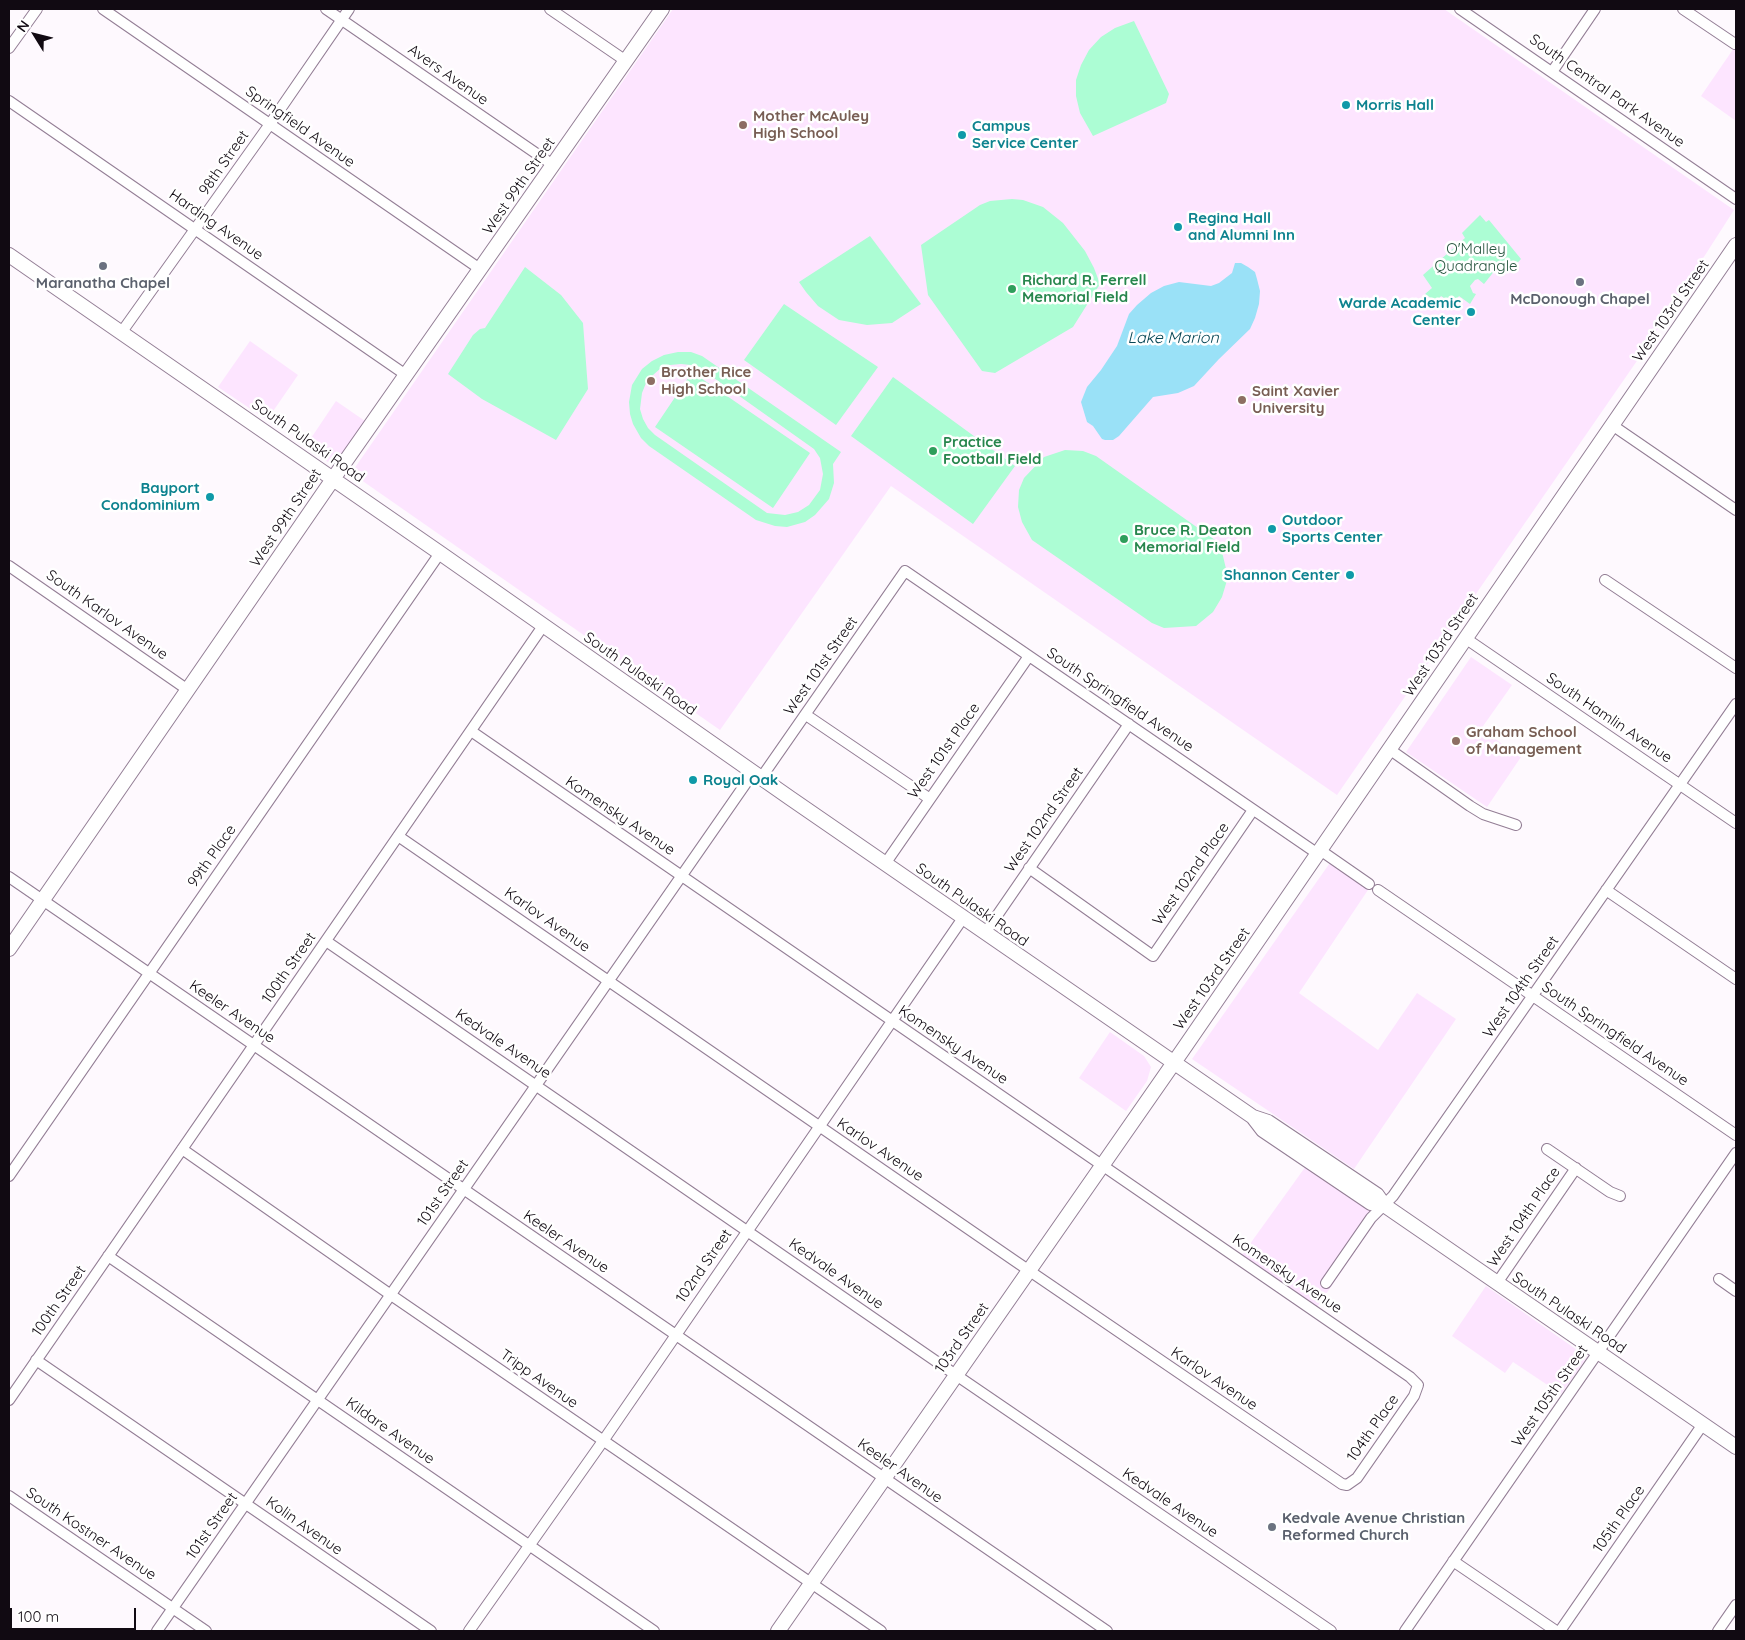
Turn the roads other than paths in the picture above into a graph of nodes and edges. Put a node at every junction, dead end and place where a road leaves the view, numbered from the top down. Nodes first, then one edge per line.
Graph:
1 (36, 9) edge
2 (103, 9) edge
3 (326, 9) edge
4 (349, 9) edge
5 (550, 9) edge
6 (662, 9) edge
7 (1460, 9) edge
8 (1595, 9) edge
9 (1683, 9) edge
10 (342, 19) junction
11 (1735, 44) dead end
12 (9, 48) edge
13 (626, 61) junction
14 (1552, 72) junction
15 (9, 101) edge
16 (270, 124) junction
17 (553, 165) junction
18 (1736, 199) edge
19 (196, 228) junction
20 (1736, 245) edge
21 (9, 255) edge
22 (480, 269) junction
23 (122, 333) junction
24 (406, 375) junction
25 (1612, 425) junction
26 (333, 479) junction
27 (1736, 510) edge
28 (440, 553) junction
29 (9, 566) edge
30 (905, 571) joint
31 (1605, 580) dead end
32 (543, 626) junction
33 (1465, 638) junction
34 (1028, 656) junction
35 (1736, 668) edge
36 (188, 690) junction
37 (1736, 704) edge
38 (806, 714) junction
39 (1129, 724) junction
40 (471, 732) junction
41 (1389, 749) junction
42 (757, 776) junction
43 (1680, 785) junction
44 (930, 799) junction
45 (1253, 810) junction
46 (1736, 823) edge
47 (1516, 825) dead end
48 (398, 836) junction
49 (1319, 852) junction
50 (885, 864) junction
51 (1029, 868) junction
52 (681, 876) junction
53 (9, 877) edge
54 (1606, 890) junction
55 (42, 900) junction
56 (963, 918) junction
57 (985, 933) junction
58 (326, 941) junction
59 (9, 949) edge
60 (149, 973) junction
61 (1736, 979) edge
62 (608, 981) junction
63 (1532, 996) junction
64 (892, 1021) junction
65 (254, 1045) junction
66 (1173, 1063) junction
67 (536, 1085) junction
68 (819, 1127) junction
69 (1736, 1135) edge
70 (182, 1149) junction
71 (1547, 1149) dead end
72 (1736, 1153) edge
73 (1102, 1165) junction
74 (1576, 1168) junction
75 (9, 1176) edge
76 (464, 1189) junction
77 (1620, 1196) dead end
78 (1384, 1205) junction
79 (747, 1231) junction
80 (108, 1256) junction
81 (1029, 1271) junction
82 (1719, 1279) dead end
83 (1326, 1282) dead end
84 (1497, 1283) junction
85 (1736, 1291) edge
86 (391, 1295) junction
87 (674, 1334) junction
88 (1598, 1352) junction
89 (36, 1360) junction
90 (956, 1375) junction
91 (1418, 1385) joint
92 (9, 1400) edge
93 (318, 1400) junction
94 (1702, 1424) junction
95 (602, 1441) junction
96 (1736, 1447) edge
97 (884, 1478) junction
98 (1347, 1485) joint
99 (9, 1496) edge
100 (246, 1504) junction
101 (530, 1546) junction
102 (1454, 1561) junction
103 (812, 1583) junction
104 (1736, 1605) edge
105 (173, 1608) junction
106 (157, 1631) edge
107 (206, 1631) edge
108 (431, 1631) edge
109 (469, 1631) edge
110 (654, 1631) edge
111 (778, 1631) edge
112 (881, 1631) edge
113 (1107, 1631) edge
114 (1331, 1631) edge
115 (1405, 1631) edge
116 (1556, 1631) edge
117 (1560, 1631) edge
118 (1718, 1631) edge

1 - 12 street
2 - 16 street, Springfield Avenue
3 - 10 street, Avers Avenue
4 - 10 street, 98th Street
5 - 13 street
6 - 13 main road, West 99th Street
7 - 14 street, South Central Park Avenue
8 - 14 street
9 - 11 street
10 - 16 street, 98th Street
10 - 17 street, Avers Avenue
13 - 17 main road, West 99th Street
14 - 18 street, South Central Park Avenue
15 - 19 street, Harding Avenue
16 - 19 street, 98th Street
16 - 22 street, Springfield Avenue
17 - 22 main road, West 99th Street
19 - 23 street, 98th Street
19 - 24 street, Harding Avenue
20 - 25 main road, West 103rd Street
21 - 23 main road, South Pulaski Road
22 - 24 main road, West 99th Street
23 - 26 main road, South Pulaski Road
24 - 26 main road, West 99th Street
25 - 27 street
25 - 33 main road, West 103rd Street
26 - 28 main road, South Pulaski Road
26 - 36 main road, West 99th Street
28 - 32 main road, South Pulaski Road
28 - 60 street, 99th Place
29 - 36 street, South Karlov Avenue
30 - 34 street, South Springfield Avenue
30 - 38 street, West 101st Street
31 - 35 street
32 - 40 street, 100th Street
32 - 42 main road, South Pulaski Road
33 - 41 main road, West 103rd Street
33 - 43 street, South Hamlin Avenue
34 - 39 street, South Springfield Avenue
34 - 44 street, West 101st Place
36 - 55 main road, West 99th Street
37 - 43 street, West 104th Street
38 - 42 street, West 101st Street
38 - 44 street
39 - 45 street, South Springfield Avenue
39 - 51 street, West 102nd Street
40 - 48 street, 100th Street
40 - 52 street, Komensky Avenue
41 - 47 street
41 - 49 main road, West 103rd Street
42 - 50 main road, South Pulaski Road
42 - 52 street, 101st Street
43 - 46 street, South Hamlin Avenue
43 - 54 street, West 104th Street
44 - 50 street, West 101st Place
45 - 49 street, South Springfield Avenue
45 - 51 street, West 102nd Place
48 - 58 street, 100th Street
48 - 62 street, Karlov Avenue
49 - 63 street, South Springfield Avenue
49 - 66 main road, West 103rd Street
50 - 56 main road, South Pulaski Road
51 - 57 street, West 102nd Street
52 - 62 street, 101st Street
52 - 64 street, Komensky Avenue
53 - 55 street, Keeler Avenue
54 - 61 street
54 - 63 street, West 104th Street
55 - 59 main road, West 99th Street
55 - 60 street, Keeler Avenue
56 - 57 main road, South Pulaski Road
56 - 64 street, 102nd Street
57 - 66 main road, South Pulaski Road
58 - 65 street, 100th Street
58 - 67 street, Kedvale Avenue
60 - 65 street, Keeler Avenue
60 - 75 street, 99th Place
62 - 67 street, 101st Street
62 - 68 street, Karlov Avenue
63 - 69 street, South Springfield Avenue
63 - 78 street, West 104th Street
64 - 68 street, 102nd Street
64 - 73 street, Komensky Avenue
65 - 70 street, 100th Street
65 - 76 street, Keeler Avenue
66 - 73 main road, 103rd Street
66 - 78 main road, South Pulaski Road
67 - 76 street, 101st Street
67 - 79 street, Kedvale Avenue
68 - 79 street, 102nd Street
68 - 81 street, Karlov Avenue
70 - 80 street, 100th Street
70 - 86 street, Tripp Avenue
71 - 74 street
72 - 88 street, West 105th Street
73 - 81 main road, 103rd Street
73 - 91 street, Komensky Avenue
74 - 77 street
74 - 84 street, West 104th Place
76 - 86 street, 101st Street
76 - 87 street, Keeler Avenue
78 - 83 street, West 104th Street
78 - 84 main road, South Pulaski Road
79 - 87 street, 102nd Street
79 - 90 street, Kedvale Avenue
80 - 89 street, 100th Street
80 - 93 street, Kildare Avenue
81 - 90 main road, 103rd Street
81 - 98 street, Karlov Avenue
82 - 85 street
84 - 88 main road, South Pulaski Road
86 - 93 street, 101st Street
86 - 95 street, Tripp Avenue
87 - 95 street, 102nd Street
87 - 97 street, Keeler Avenue
88 - 94 main road, South Pulaski Road
88 - 102 street, West 105th Street
89 - 92 street, 100th Street
89 - 100 street, Kolin Avenue
90 - 97 main road, 103rd Street
90 - 114 street, Kedvale Avenue
91 - 98 street, 104th Place
93 - 100 street, 101st Street
93 - 101 street, Kildare Avenue
94 - 96 main road, South Pulaski Road
94 - 117 street, 105th Place
95 - 101 street, 102nd Street
95 - 103 street, Tripp Avenue
97 - 103 main road, 103rd Street
97 - 113 street, Keeler Avenue
99 - 105 street, South Kostner Avenue
100 - 105 street, 101st Street
100 - 108 street, Kolin Avenue
101 - 109 street, 102nd Street
101 - 110 street, Kildare Avenue
102 - 115 street, West 105th Street
102 - 116 street
103 - 111 main road, 103rd Street
103 - 112 street, Tripp Avenue
104 - 118 street
105 - 106 street, 101st Street
105 - 107 street, South Kostner Avenue

